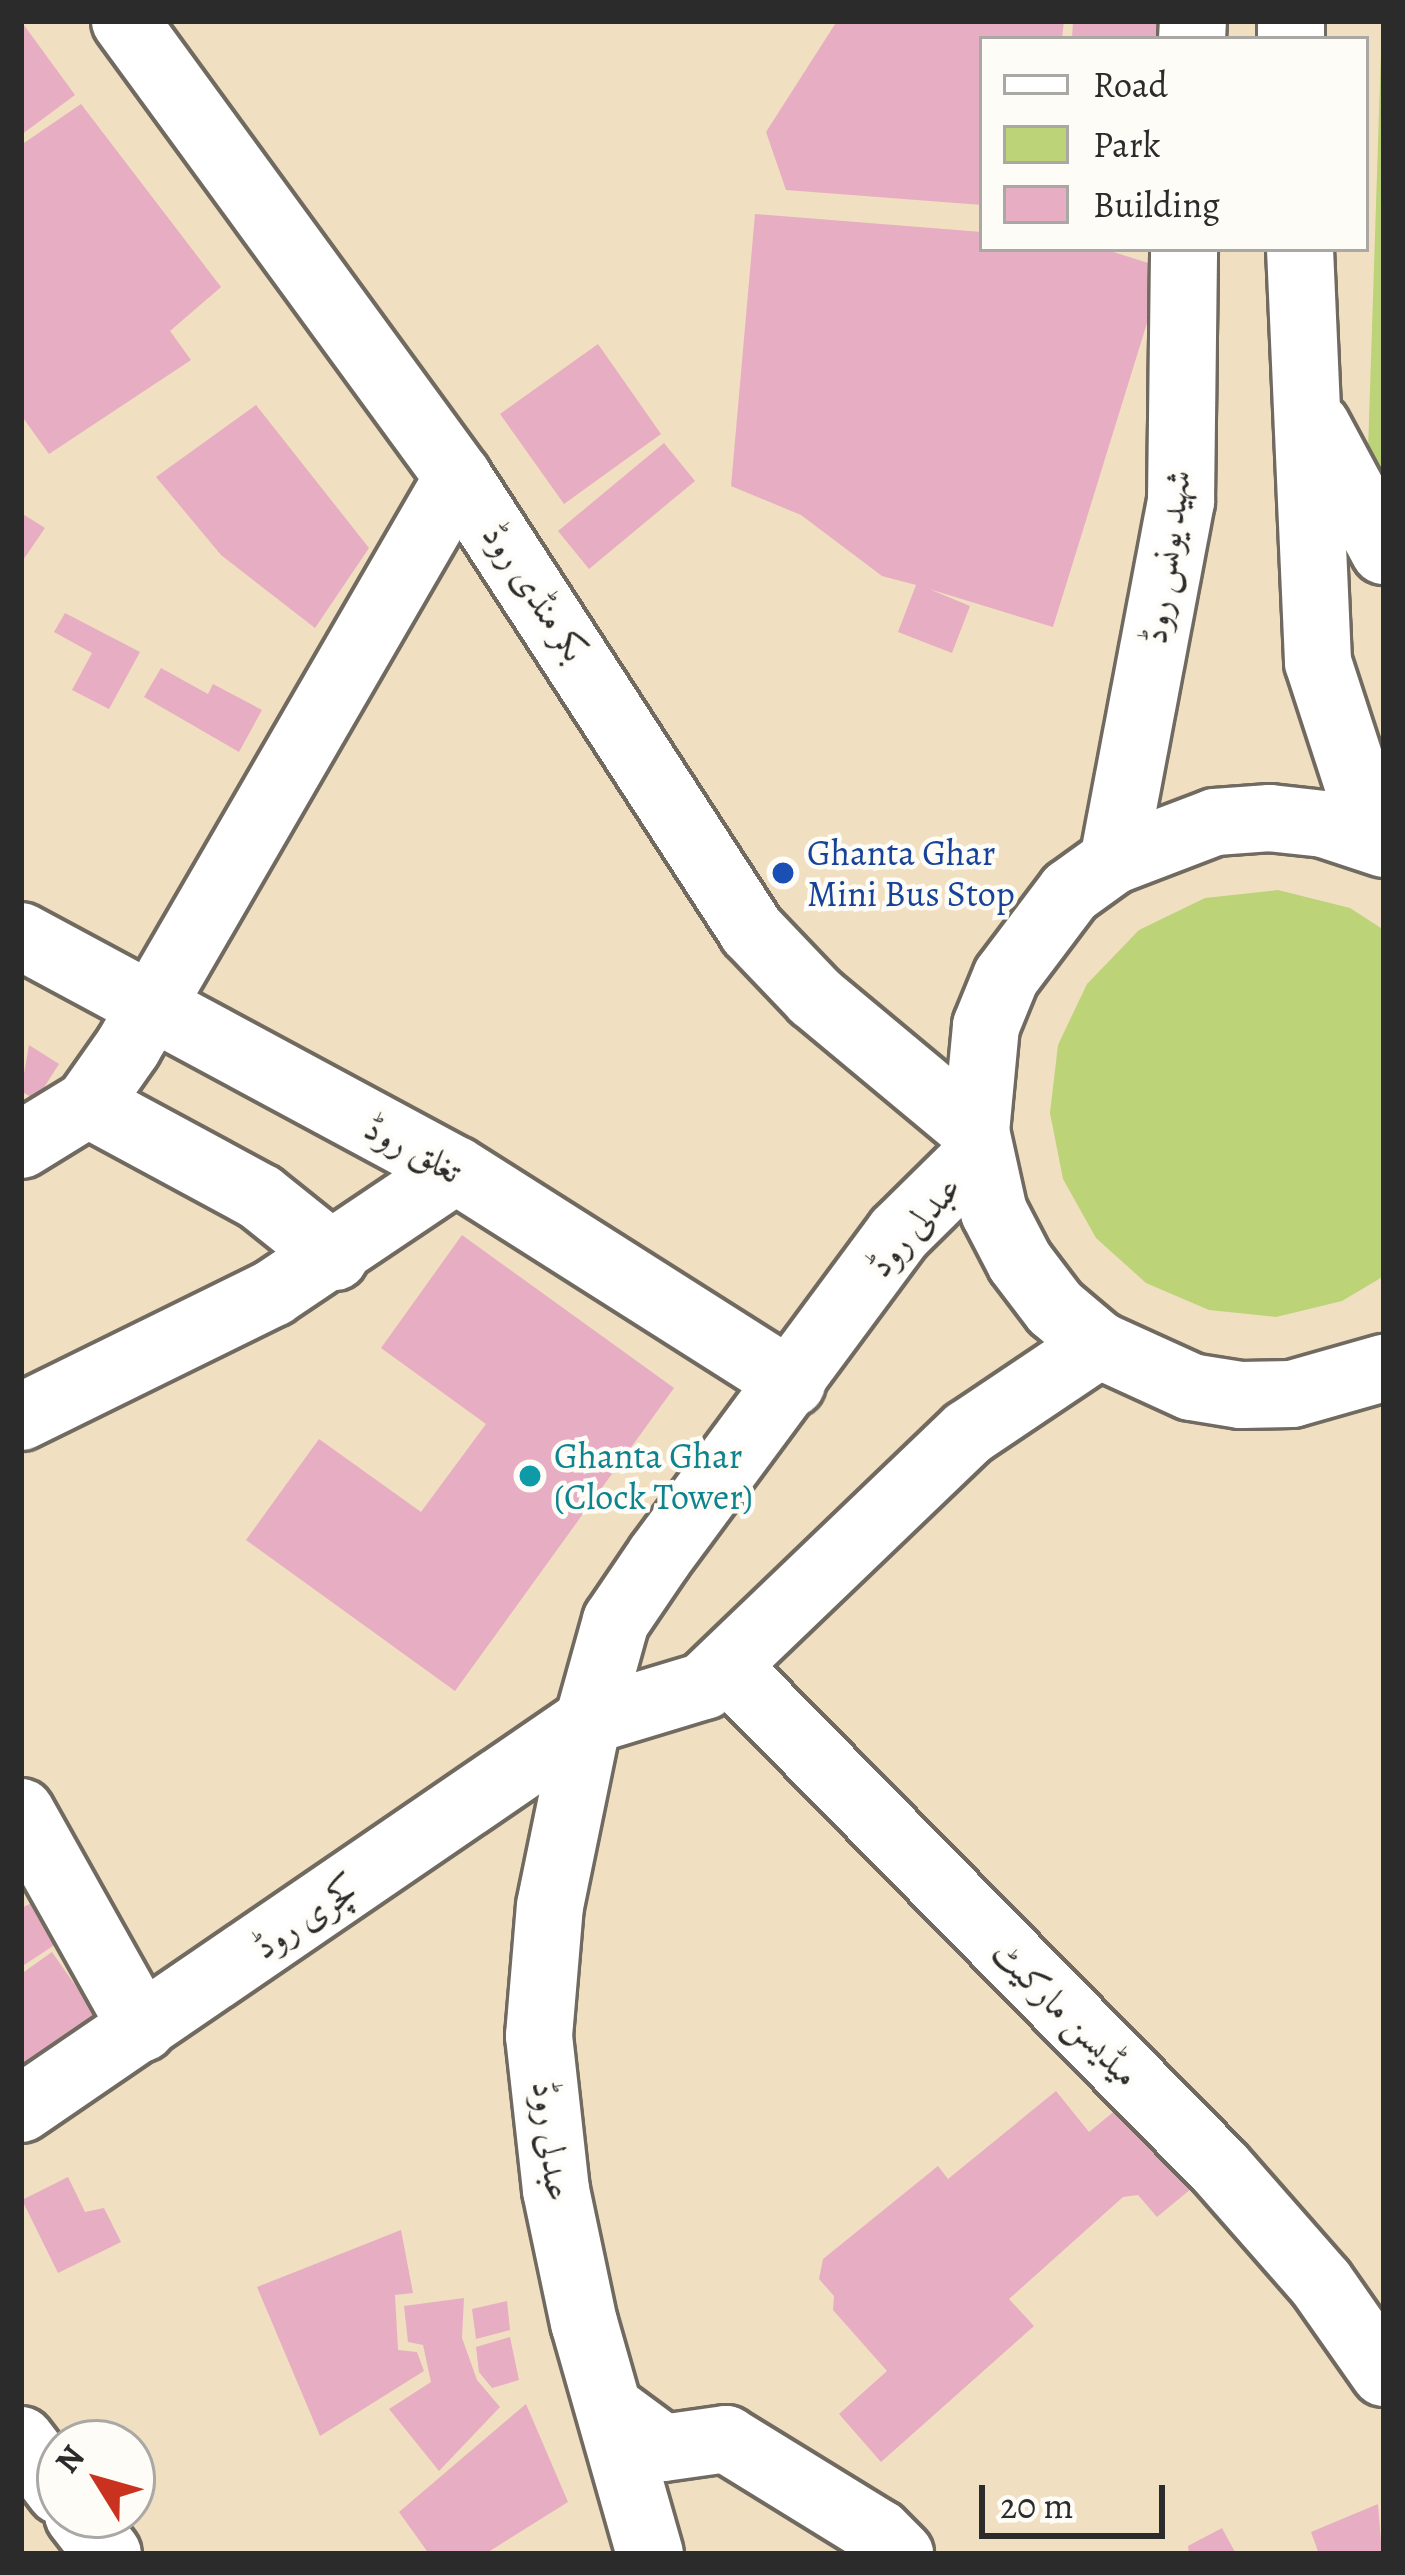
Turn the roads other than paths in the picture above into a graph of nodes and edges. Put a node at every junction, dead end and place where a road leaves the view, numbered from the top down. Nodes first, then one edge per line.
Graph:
1 (125, 21) edge
2 (1184, 252) edge
3 (1300, 252) edge
4 (1310, 412) junction
5 (458, 477) junction
6 (1384, 551) edge
7 (1380, 842) edge
8 (1113, 861) junction
9 (21, 936) edge
10 (148, 1008) junction
11 (88, 1104) junction
12 (977, 1143) junction
13 (21, 1145) edge
14 (456, 1170) junction
15 (335, 1257) junction
16 (1099, 1345) junction
17 (1384, 1367) edge
18 (792, 1383) junction
19 (21, 1418) edge
20 (728, 1668) junction
21 (588, 1721) junction
22 (21, 1812) edge
23 (142, 2027) junction
24 (21, 2109) edge
25 (1384, 2373) edge
26 (609, 2408) junction
27 (650, 2554) edge
28 (900, 2554) edge

1 - 5 main road, بکر منڈی روڈ
2 - 8 main road, شہید یونس روڈ
3 - 4 main road
4 - 6 main road
4 - 7 main road
5 - 10 main road
5 - 12 main road, بکر منڈی روڈ
7 - 8 main road
8 - 12 main road
9 - 10 main road, تغلق روڈ
10 - 11 main road
10 - 14 main road, تغلق روڈ
11 - 13 main road
11 - 15 main road
12 - 16 main road
12 - 18 main road, عبدلی روڈ
14 - 15 main road
14 - 18 main road, تغلق روڈ
15 - 19 main road
16 - 17 main road
16 - 20 main road
18 - 21 main road, عبدلی روڈ
20 - 21 main road
20 - 25 main road, میڈیسن مارکیٹ
21 - 23 main road, کچری روڈ
21 - 26 main road, عبدلی روڈ
22 - 23 main road
23 - 24 main road, کچری روڈ
26 - 27 main road, عبدلی روڈ
26 - 28 main road

